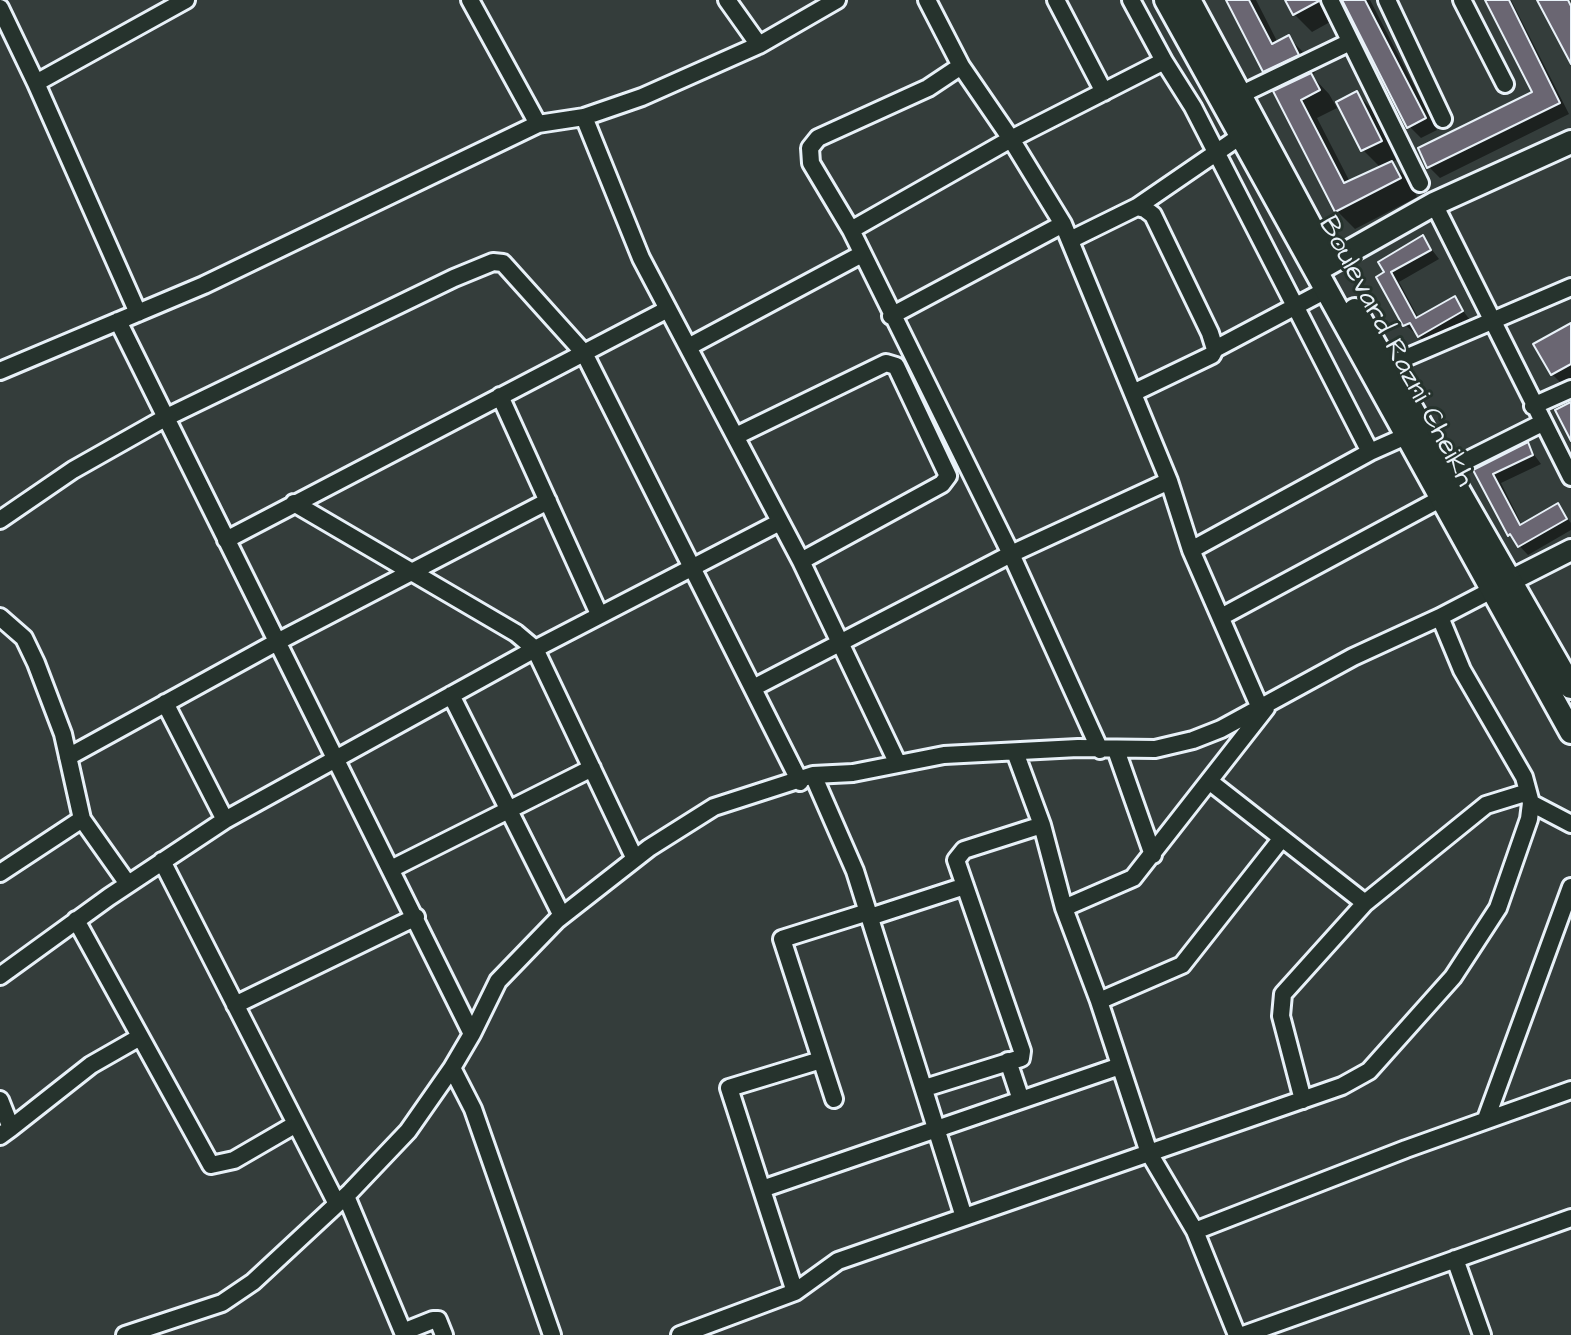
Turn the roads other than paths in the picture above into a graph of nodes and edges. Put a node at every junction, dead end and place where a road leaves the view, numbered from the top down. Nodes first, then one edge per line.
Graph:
1 (186, 0) edge
2 (470, 0) edge
3 (727, 0) edge
4 (837, 0) edge
5 (927, 0) edge
6 (1056, 0) edge
7 (1131, 0) edge
8 (1166, 0) edge
9 (1189, 0) edge
10 (1330, 0) edge
11 (1462, 0) edge
12 (1389, 1) edge
13 (1, 11) edge
14 (1350, 42) junction
15 (759, 45) junction
16 (1164, 61) junction
17 (961, 66) junction
18 (36, 83) junction
19 (1505, 84) dead end
20 (1104, 92) junction
21 (1240, 95) junction
22 (584, 117) junction
23 (1443, 119) dead end
24 (538, 124) junction
25 (1242, 135) junction
26 (1011, 139) junction
27 (1571, 142) edge
28 (1217, 152) junction
29 (1420, 183) dead end
30 (1434, 204) junction
31 (1137, 207) junction
32 (851, 230) junction
33 (1066, 232) junction
34 (862, 254) junction
35 (1325, 274) junction
36 (1571, 287) edge
37 (1296, 303) junction
38 (668, 309) junction
39 (138, 313) junction
40 (891, 316) junction
41 (1490, 320) junction
42 (118, 321) junction
43 (690, 346) junction
44 (1215, 349) junction
45 (584, 353) junction
46 (1389, 365) junction
47 (0, 371) edge
48 (1571, 389) edge
49 (1133, 393) junction
50 (500, 396) junction
51 (1533, 406) junction
52 (165, 418) junction
53 (1542, 423) junction
54 (736, 436) junction
55 (1406, 436) junction
56 (1370, 452) junction
57 (1448, 470) junction
58 (1571, 477) edge
59 (1169, 481) junction
60 (1440, 499) junction
61 (548, 501) junction
62 (294, 503) junction
63 (0, 520) edge
64 (780, 522) junction
65 (226, 540) junction
66 (1191, 550) junction
67 (1571, 550) edge
68 (1011, 554) junction
69 (801, 561) junction
70 (692, 567) junction
71 (413, 572) junction
72 (1499, 586) junction
73 (599, 614) junction
74 (0, 617) edge
75 (1221, 617) junction
76 (1440, 617) junction
77 (277, 642) junction
78 (839, 643) junction
79 (535, 649) junction
80 (1571, 687) edge
81 (753, 688) junction
82 (451, 695) junction
83 (165, 703) junction
84 (1265, 705) junction
85 (1571, 732) edge
86 (1108, 750) junction
87 (1015, 752) junction
88 (68, 757) junction
89 (334, 758) junction
90 (898, 764) junction
91 (592, 768) junction
92 (807, 778) junction
93 (1209, 781) junction
94 (1529, 798) junction
95 (509, 810) junction
96 (82, 819) junction
97 (225, 820) junction
98 (1571, 824) edge
99 (1042, 825) junction
100 (1282, 838) junction
101 (1153, 855) junction
102 (635, 859) junction
103 (162, 861) junction
104 (391, 869) junction
105 (0, 873) edge
106 (128, 884) junction
107 (965, 886) junction
108 (1571, 887) edge
109 (1365, 903) junction
110 (1064, 908) junction
111 (869, 914) junction
112 (562, 916) junction
113 (416, 917) junction
114 (76, 920) junction
115 (0, 976) edge
116 (1099, 1001) junction
117 (235, 1005) junction
118 (472, 1034) junction
119 (140, 1037) junction
120 (821, 1060) junction
121 (1008, 1061) junction
122 (1120, 1066) junction
123 (452, 1068) junction
124 (925, 1088) junction
125 (1571, 1090) edge
126 (834, 1099) dead end
127 (0, 1100) edge
128 (1021, 1100) junction
129 (1303, 1100) junction
130 (1486, 1119) junction
131 (296, 1124) junction
132 (938, 1128) junction
133 (5, 1132) edge
134 (1149, 1153) junction
135 (762, 1189) junction
136 (342, 1200) junction
137 (964, 1217) junction
138 (1571, 1218) edge
139 (1195, 1231) junction
140 (1455, 1259) junction
141 (795, 1292) junction
142 (167, 1329) edge
143 (400, 1334) edge
144 (125, 1335) edge
145 (444, 1335) edge
146 (552, 1335) edge
147 (680, 1335) edge
148 (1240, 1335) edge
149 (1482, 1335) edge

1 - 18 street
2 - 24 street
3 - 15 street
4 - 15 street
5 - 17 street
6 - 20 street
7 - 16 street
8 - 25 main road, Boulevard Razni Cheikh
9 - 21 main road, Boulevard Razni Cheikh
10 - 14 street
11 - 19 street
12 - 23 street
13 - 18 street
14 - 21 street
14 - 29 street
15 - 22 street
16 - 20 street
16 - 28 street
17 - 26 street
17 - 32 street
18 - 39 street
20 - 26 street
21 - 35 main road, Boulevard Razni Cheikh
22 - 24 street
22 - 38 street
24 - 39 street
25 - 28 street
25 - 35 main road, Boulevard Razni Cheikh
26 - 32 street
26 - 33 street
27 - 30 main road
28 - 31 street
28 - 37 street
30 - 35 main road
30 - 41 street
31 - 33 street
31 - 44 street
32 - 34 street
33 - 40 street
33 - 49 street
34 - 40 street
34 - 43 street
35 - 37 street
35 - 46 main road, Boulevard Razni Cheikh
35 - 55 main road, Boulevard Razni Cheikh
36 - 41 street
37 - 44 street
37 - 56 street
38 - 43 street
38 - 45 street
39 - 42 street
40 - 68 street
41 - 46 street
41 - 51 street
42 - 47 street
42 - 52 street
43 - 54 street
44 - 49 street
45 - 50 street
45 - 52 street
45 - 70 street
46 - 57 main road, Boulevard Razni Cheikh
48 - 51 street
49 - 59 street
50 - 61 street
50 - 62 street
51 - 53 street
52 - 63 street
52 - 65 street
53 - 57 street
53 - 58 street
54 - 64 street
54 - 69 street
55 - 56 street
55 - 60 main road, Boulevard Razni Cheikh
56 - 66 street
57 - 72 main road, Boulevard Razni Cheikh
59 - 66 street
59 - 68 street
60 - 72 main road, Boulevard Razni Cheikh
60 - 75 street
61 - 71 street
61 - 73 street
62 - 65 street
62 - 71 street
64 - 69 street
64 - 70 street
65 - 77 street
66 - 75 street
67 - 72 street
68 - 78 street
68 - 86 street
69 - 78 street
70 - 73 street
70 - 81 street
71 - 77 street
71 - 79 street
72 - 76 street
72 - 80 main road, Boulevard Razni Cheikh
72 - 85 main road, Boulevard Razni Cheikh
73 - 79 street
74 - 88 street
75 - 84 street
76 - 84 street
76 - 94 street
77 - 83 street
77 - 89 street
78 - 81 street
78 - 90 street
79 - 82 street
79 - 91 street
81 - 92 street
82 - 89 street
82 - 95 street
83 - 88 street
83 - 97 street
84 - 86 street
84 - 93 street
86 - 87 street
86 - 101 street
87 - 90 street
87 - 99 street
88 - 96 street
89 - 97 street
89 - 104 street
90 - 92 street
91 - 95 street
91 - 102 street
92 - 102 street
92 - 111 street
93 - 100 street
93 - 101 street
94 - 98 street
94 - 109 street
94 - 129 street
95 - 104 street
95 - 112 street
96 - 105 street
96 - 106 street
97 - 103 street
99 - 107 street
99 - 110 street
100 - 109 street
100 - 116 street
101 - 110 street
102 - 112 street
103 - 106 street
103 - 117 street
104 - 113 street
106 - 114 street
107 - 111 street
107 - 121 street
108 - 130 street
109 - 129 street
110 - 116 street
111 - 120 street
111 - 124 street
112 - 118 street
113 - 117 street
113 - 118 street
114 - 115 street
114 - 119 street
116 - 122 street
117 - 131 street
118 - 123 street
119 - 131 street
119 - 133 street
120 - 126 street
120 - 135 street
121 - 124 street
121 - 128 street
122 - 128 street
122 - 134 street
123 - 136 street
123 - 146 street
124 - 132 street
125 - 130 street
127 - 133 street
128 - 132 street
129 - 134 street
130 - 139 street
131 - 136 street
132 - 135 street
132 - 137 street
134 - 137 street
134 - 139 street
135 - 141 street
136 - 142 street
136 - 143 street
137 - 141 street
138 - 140 street
139 - 148 street
140 - 148 street
140 - 149 street
141 - 147 street
142 - 144 street
143 - 145 street

